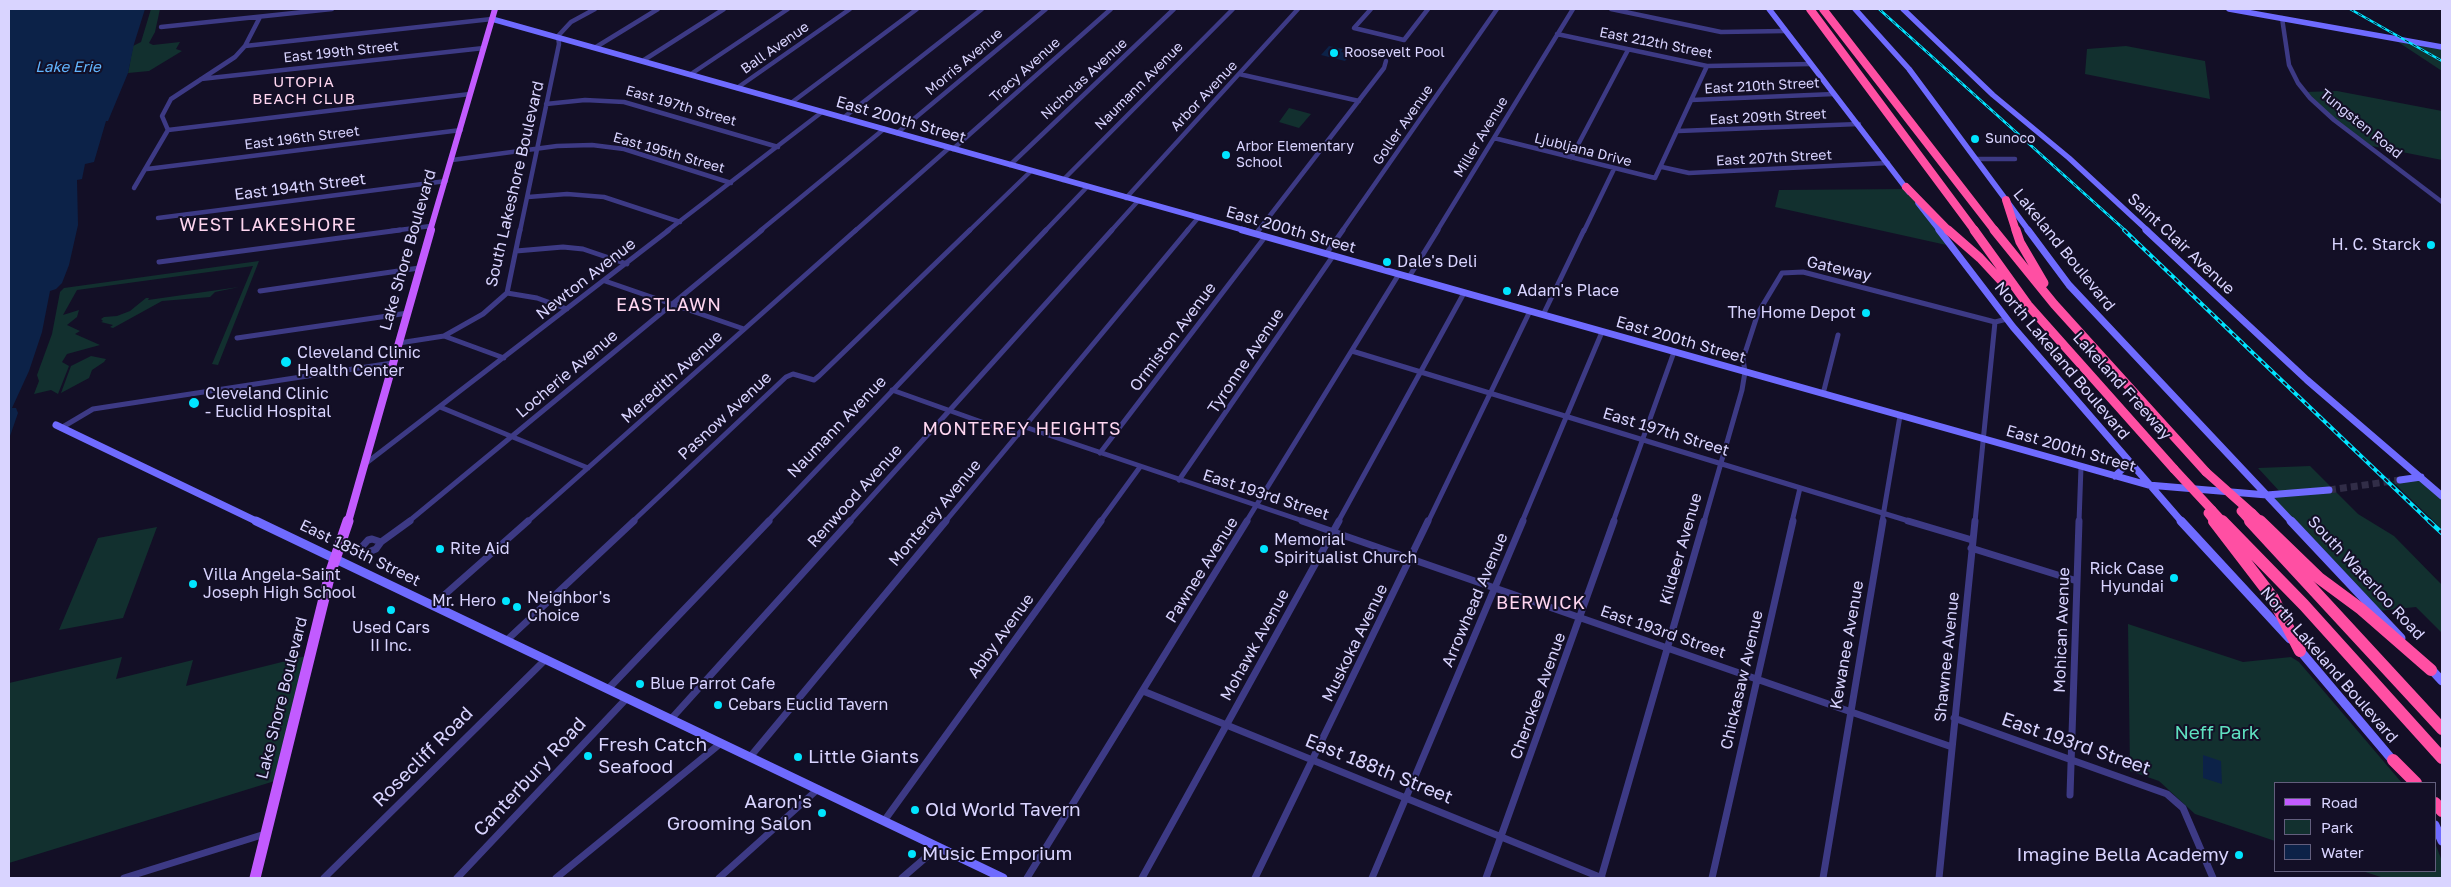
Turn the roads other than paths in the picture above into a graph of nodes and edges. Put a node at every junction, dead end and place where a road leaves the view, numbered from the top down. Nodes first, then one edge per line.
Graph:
1 (332, 9) edge
2 (495, 9) edge
3 (595, 9) edge
4 (658, 9) edge
5 (724, 9) edge
6 (788, 9) edge
7 (850, 9) edge
8 (917, 9) edge
9 (982, 9) edge
10 (1046, 9) edge
11 (1112, 9) edge
12 (1174, 9) edge
13 (1233, 9) edge
14 (1298, 9) edge
15 (1370, 9) edge
16 (1428, 9) edge
17 (1497, 9) edge
18 (1573, 9) edge
19 (1611, 9) edge
20 (1769, 9) edge
21 (1810, 9) edge
22 (1823, 9) edge
23 (1855, 9) edge
24 (1903, 9) edge
25 (2230, 9) edge
26 (260, 17) junction
27 (2282, 18) junction
28 (492, 19) junction
29 (161, 27) dead end
30 (1785, 30) junction
31 (1557, 34) junction
32 (558, 36) junction
33 (244, 46) junction
34 (596, 47) junction
35 (2442, 47) edge
36 (484, 48) junction
37 (1628, 50) junction
38 (644, 60) junction
39 (1386, 61) dead end
40 (1811, 64) junction
41 (1707, 66) junction
42 (691, 74) junction
43 (1239, 74) junction
44 (201, 79) junction
45 (737, 88) junction
46 (470, 94) junction
47 (1834, 94) junction
48 (1691, 100) junction
49 (1359, 101) junction
50 (791, 103) junction
51 (546, 104) junction
52 (822, 112) junction
53 (843, 118) junction
54 (1859, 124) junction
55 (884, 129) junction
56 (168, 130) junction
57 (461, 130) junction
58 (1678, 131) junction
59 (897, 133) junction
60 (1494, 138) junction
61 (778, 147) junction
62 (537, 148) junction
63 (951, 148) junction
64 (1571, 158) junction
65 (2015, 158) dead end
66 (1976, 159) junction
67 (452, 160) junction
68 (1888, 164) junction
69 (1010, 165) junction
70 (1662, 167) junction
71 (146, 169) junction
72 (1614, 169) junction
73 (1031, 171) junction
74 (1063, 180) junction
75 (446, 181) junction
76 (731, 183) junction
77 (1087, 187) junction
78 (1906, 187) junction
79 (134, 188) dead end
80 (528, 196) junction
81 (1126, 198) junction
82 (2006, 200) junction
83 (1138, 201) junction
84 (2442, 202) edge
85 (158, 218) dead end
86 (1198, 218) junction
87 (680, 222) junction
88 (431, 226) junction
89 (1256, 234) junction
90 (1265, 237) junction
91 (516, 251) junction
92 (1330, 255) junction
93 (159, 262) dead end
94 (627, 264) junction
95 (419, 268) junction
96 (1399, 274) junction
97 (1409, 278) junction
98 (605, 281) junction
99 (260, 291) dead end
100 (507, 293) junction
101 (1464, 293) junction
102 (672, 304) junction
103 (2028, 304) junction
104 (567, 309) junction
105 (1530, 311) junction
106 (408, 313) junction
107 (1543, 315) junction
108 (2007, 320) junction
109 (1995, 322) junction
110 (744, 329) junction
111 (1602, 332) junction
112 (1838, 334) dead end
113 (444, 336) junction
114 (237, 338) dead end
115 (398, 343) junction
116 (1352, 350) junction
117 (2094, 350) junction
118 (1674, 352) junction
119 (504, 358) junction
120 (392, 364) junction
121 (1420, 372) junction
122 (1745, 372) junction
123 (892, 390) junction
124 (1490, 394) junction
125 (1823, 394) junction
126 (440, 407) junction
127 (950, 410) junction
128 (1900, 416) junction
129 (1567, 417) junction
130 (59, 426) joint
131 (1025, 427) junction
132 (1018, 434) junction
133 (512, 437) junction
134 (1983, 439) junction
135 (1643, 440) junction
136 (1100, 453) junction
137 (2130, 462) junction
138 (1721, 463) junction
139 (365, 464) junction
140 (1140, 467) junction
141 (2081, 467) junction
142 (588, 468) junction
143 (2116, 476) junction
144 (2421, 477) junction
145 (1179, 480) junction
146 (2400, 480) tunnel mouth
147 (2148, 485) junction
148 (1800, 488) junction
149 (2328, 490) tunnel mouth
150 (2268, 495) junction
151 (2442, 496) edge
152 (1258, 506) junction
153 (2208, 509) junction
154 (2246, 512) junction
155 (1884, 513) junction
156 (1333, 531) junction
157 (1972, 540) junction
158 (380, 542) dead end
159 (1971, 548) junction
160 (337, 558) junction
161 (1411, 558) junction
162 (2077, 582) junction
163 (1494, 587) junction
164 (433, 604) junction
165 (1581, 618) junction
166 (507, 640) junction
167 (1667, 647) junction
168 (2300, 651) junction
169 (546, 659) junction
170 (2431, 670) junction
171 (1757, 678) junction
172 (2442, 681) edge
173 (608, 689) junction
174 (1144, 691) junction
175 (627, 698) junction
176 (1850, 710) junction
177 (1954, 718) junction
178 (671, 719) junction
179 (1226, 725) junction
180 (2442, 729) edge
181 (721, 743) junction
182 (1952, 747) junction
183 (750, 757) junction
184 (2442, 758) edge
185 (2072, 759) junction
186 (1314, 760) junction
187 (2393, 760) junction
188 (2407, 782) edge
189 (2415, 782) edge
190 (818, 789) junction
191 (2070, 795) dead end
192 (1406, 799) junction
193 (884, 821) junction
194 (2436, 827) edge
195 (264, 834) junction
196 (1502, 836) junction
197 (2442, 841) edge
198 (938, 847) junction
199 (124, 878) edge
200 (255, 878) edge
201 (324, 878) edge
202 (457, 878) edge
203 (556, 878) edge
204 (719, 878) edge
205 (902, 878) edge
206 (1003, 878) edge
207 (1027, 878) edge
208 (1142, 878) edge
209 (1256, 878) edge
210 (1372, 878) edge
211 (1486, 878) edge
212 (1601, 878) edge
213 (1712, 878) edge
214 (1823, 878) edge
215 (1939, 878) edge
216 (2213, 878) edge

1 - 26 street
2 - 28 main road, Lake Shore Boulevard
3 - 32 street
4 - 34 street
5 - 38 street
6 - 42 street
7 - 45 street, Ball Avenue
8 - 50 street
9 - 53 street
10 - 59 street, Morris Avenue
11 - 63 street, Tracy Avenue
12 - 69 street, Nicholas Avenue
13 - 74 street, Naumann Avenue
14 - 43 street, Arbor Avenue
15 - 16 street
17 - 92 street, Goller Avenue
18 - 31 street, Miller Avenue
19 - 30 street
20 - 30 street, North Lakeland Boulevard
21 - 103 highway, Lakeland Freeway
22 - 117 highway, Lakeland Freeway
23 - 66 street, Lakeland Boulevard
24 - 144 street, Saint Clair Avenue
25 - 27 street
26 - 29 street
26 - 33 street
27 - 35 street
27 - 84 street, Tungsten Road
28 - 32 street, East 200th Street
28 - 33 street, East 200th Street
28 - 36 main road, Lake Shore Boulevard
30 - 40 street, North Lakeland Boulevard
31 - 37 street, East 212th Street
31 - 60 street, Miller Avenue
32 - 34 street, East 200th Street
32 - 51 street, South Lakeshore Boulevard
33 - 44 street
34 - 38 street, East 200th Street
36 - 44 street, East 199th Street
36 - 46 main road, Lake Shore Boulevard
37 - 41 street, East 212th Street
37 - 64 street
38 - 42 street, East 200th Street
39 - 49 street
40 - 41 street, East 212th Street
40 - 47 street, North Lakeland Boulevard
41 - 48 street
42 - 45 street, East 200th Street
43 - 49 street
43 - 81 street, Arbor Avenue
44 - 56 street
45 - 50 street, East 200th Street
46 - 56 street
46 - 57 main road, Lake Shore Boulevard
47 - 48 street, East 210th Street
47 - 54 street, North Lakeland Boulevard
48 - 58 street
49 - 89 street
50 - 52 street, East 200th Street
51 - 61 street, East 197th Street
51 - 62 street, South Lakeshore Boulevard
52 - 53 street, East 200th Street
52 - 61 street, Newton Avenue
53 - 55 street, East 200th Street
54 - 58 street, East 209th Street
54 - 68 street, North Lakeland Boulevard
55 - 59 street, East 200th Street
55 - 102 street, Locherie Avenue
56 - 71 street
57 - 67 main road, Lake Shore Boulevard
57 - 71 street, East 196th Street
58 - 70 street
59 - 63 street, East 200th Street
60 - 64 street, Ljubljana Drive
60 - 97 street, Miller Avenue
61 - 76 street, Newton Avenue
62 - 67 street, East 195th Street
62 - 76 street, East 195th Street
62 - 80 street, South Lakeshore Boulevard
63 - 69 street, East 200th Street
63 - 110 street, Meredith Avenue
64 - 72 street, Ljubljana Drive
65 - 66 street
66 - 82 street, Lakeland Boulevard
67 - 75 main road, Lake Shore Boulevard
68 - 70 street, East 207th Street
68 - 78 street, North Lakeland Boulevard
69 - 73 street, East 200th Street
70 - 72 street, Ljubljana Drive
71 - 79 street
72 - 107 street
73 - 74 street, East 200th Street
73 - 166 street, Pasnow Avenue
74 - 77 street, East 200th Street
75 - 85 street, East 194th Street
75 - 88 main road, Lake Shore Boulevard
76 - 87 street, Newton Avenue
77 - 81 street, East 200th Street
77 - 123 street, Naumann Avenue
78 - 103 highway
78 - 108 street, North Lakeland Boulevard
80 - 87 street
80 - 91 street, South Lakeshore Boulevard
81 - 83 street, East 200th Street
82 - 117 highway
82 - 150 street, Lakeland Boulevard
83 - 86 street, East 200th Street
83 - 127 street, Renwood Avenue
86 - 89 street, East 200th Street
86 - 131 street, Monterey Avenue
87 - 94 street, Newton Avenue
88 - 93 street
88 - 95 main road, Lake Shore Boulevard
89 - 90 street, East 200th Street
90 - 92 street, East 200th Street
90 - 136 street, Ormiston Avenue
91 - 94 street
91 - 100 street, South Lakeshore Boulevard
92 - 96 street, East 200th Street
92 - 145 street, Tyronne Avenue
94 - 98 street, Newton Avenue
95 - 99 street
95 - 106 main road, Lake Shore Boulevard
96 - 97 street, East 200th Street
96 - 116 street, Pawnee Avenue
97 - 101 street, East 200th Street
98 - 102 street
98 - 104 street, Newton Avenue
100 - 104 street
100 - 113 street, South Lakeshore Boulevard
101 - 105 street, East 200th Street
101 - 121 street, Mohawk Avenue
102 - 110 street
102 - 133 street, Locherie Avenue
103 - 153 highway, Lakeland Freeway, bridge
104 - 119 street, Newton Avenue
105 - 107 street, East 200th Street
105 - 124 street, Muskoka Avenue
106 - 114 street
106 - 115 main road, Lake Shore Boulevard
107 - 111 street, East 200th Street
108 - 109 street
108 - 137 street, North Lakeland Boulevard
109 - 122 street, Gateway
109 - 134 street, Shawnee Avenue
110 - 142 street, Meredith Avenue
111 - 118 street, East 200th Street
111 - 129 street, Arrowhead Avenue
112 - 125 street
113 - 115 street, South Lakeshore Boulevard
113 - 119 street
115 - 120 main road, Lake Shore Boulevard
116 - 121 street, East 197th Street
116 - 152 street, Pawnee Avenue
117 - 154 highway, Lakeland Freeway, bridge
118 - 122 street, East 200th Street
118 - 135 street, Cherokee Avenue
119 - 126 street, Newton Avenue
120 - 130 street
120 - 139 main road, Lake Shore Boulevard
121 - 124 street, East 197th Street
121 - 156 street, Mohawk Avenue
122 - 125 street, East 200th Street
122 - 138 street, Kildeer Avenue
123 - 127 street
123 - 173 street, Naumann Avenue
124 - 129 street, East 197th Street
124 - 161 street, Muskoka Avenue
125 - 128 street, East 200th Street
126 - 133 street
126 - 139 street, Newton Avenue
127 - 132 street
127 - 178 street, Renwood Avenue
128 - 134 street, East 200th Street
128 - 155 street, Kewanee Avenue
129 - 135 street, East 197th Street
129 - 163 street, Arrowhead Avenue
130 - 160 street, East 185th Street
131 - 132 street, Monterey Avenue
131 - 136 street, East 193rd Street
132 - 183 street, Monterey Avenue
133 - 142 street
133 - 158 street, Locherie Avenue
134 - 141 street, East 200th Street
134 - 157 street, Shawnee Avenue
135 - 138 street, East 197th Street
135 - 165 street, Cherokee Avenue
136 - 140 street, East 193rd Street
137 - 143 street
137 - 147 street, North Lakeland Boulevard
138 - 148 street, East 197th Street
138 - 167 street, Kildeer Avenue
139 - 160 main road, Lake Shore Boulevard
140 - 145 street, East 193rd Street
140 - 193 street, Abby Avenue
141 - 143 street, East 200th Street
141 - 162 street, Mohican Avenue
142 - 164 street, Meredith Avenue
143 - 147 street, East 200th Street
144 - 146 street
144 - 151 street, Saint Clair Avenue
145 - 152 street, East 193rd Street
147 - 150 street, East 200th Street
147 - 168 street, North Lakeland Boulevard
148 - 155 street, East 197th Street
148 - 171 street, Chickasaw Avenue
149 - 150 street, East 200th Street
150 - 170 street, South Waterloo Road
152 - 156 street, East 193rd Street
152 - 174 street, Pawnee Avenue
153 - 168 highway
153 - 184 highway, Lakeland Freeway
154 - 170 highway
154 - 180 highway
155 - 157 street, East 197th Street
155 - 176 street, Kewanee Avenue
156 - 161 street, East 193rd Street
156 - 179 street, Mohawk Avenue
157 - 159 street, Shawnee Avenue
159 - 162 street
159 - 177 street, Shawnee Avenue
160 - 164 street, East 185th Street
160 - 195 main road, Lake Shore Boulevard
161 - 163 street, East 193rd Street
161 - 186 street, Muskoka Avenue
162 - 185 street, Mohican Avenue
163 - 165 street, East 193rd Street
163 - 192 street, Arrowhead Avenue
164 - 166 street, East 185th Street
165 - 167 street, East 193rd Street
165 - 196 street, Cherokee Avenue
166 - 169 street, East 185th Street
167 - 171 street, East 193rd Street
167 - 212 street, Kildeer Avenue
168 - 187 street, North Lakeland Boulevard
169 - 173 street, East 185th Street
169 - 201 street, Rosecliff Road
170 - 172 street, South Waterloo Road
171 - 176 street, East 193rd Street
171 - 213 street, Chickasaw Avenue
173 - 175 street, East 185th Street
174 - 179 street, East 188th Street
174 - 207 street, Pawnee Avenue
175 - 178 street, East 185th Street
175 - 202 street, Canterbury Road
176 - 182 street, East 193rd Street
176 - 214 street, Kewanee Avenue
177 - 182 street, Shawnee Avenue
177 - 185 street, East 193rd Street
178 - 181 street, East 185th Street
179 - 186 street, East 188th Street
179 - 208 street, Mohawk Avenue
181 - 183 street, East 185th Street
181 - 203 street
182 - 215 street, Shawnee Avenue
183 - 190 street, East 185th Street
185 - 191 street, Mohican Avenue
185 - 216 street, East 193rd Street
186 - 192 street, East 188th Street
186 - 209 street, Muskoka Avenue
187 - 188 street, North Lakeland Boulevard
187 - 189 highway
190 - 193 street, East 185th Street
190 - 204 street
192 - 196 street, East 188th Street
192 - 210 street, Arrowhead Avenue
193 - 198 street, East 185th Street
194 - 197 street
195 - 199 street
195 - 200 main road, Lake Shore Boulevard
196 - 211 street, Cherokee Avenue
196 - 212 street, East 188th Street
198 - 205 street
198 - 206 street, East 185th Street

